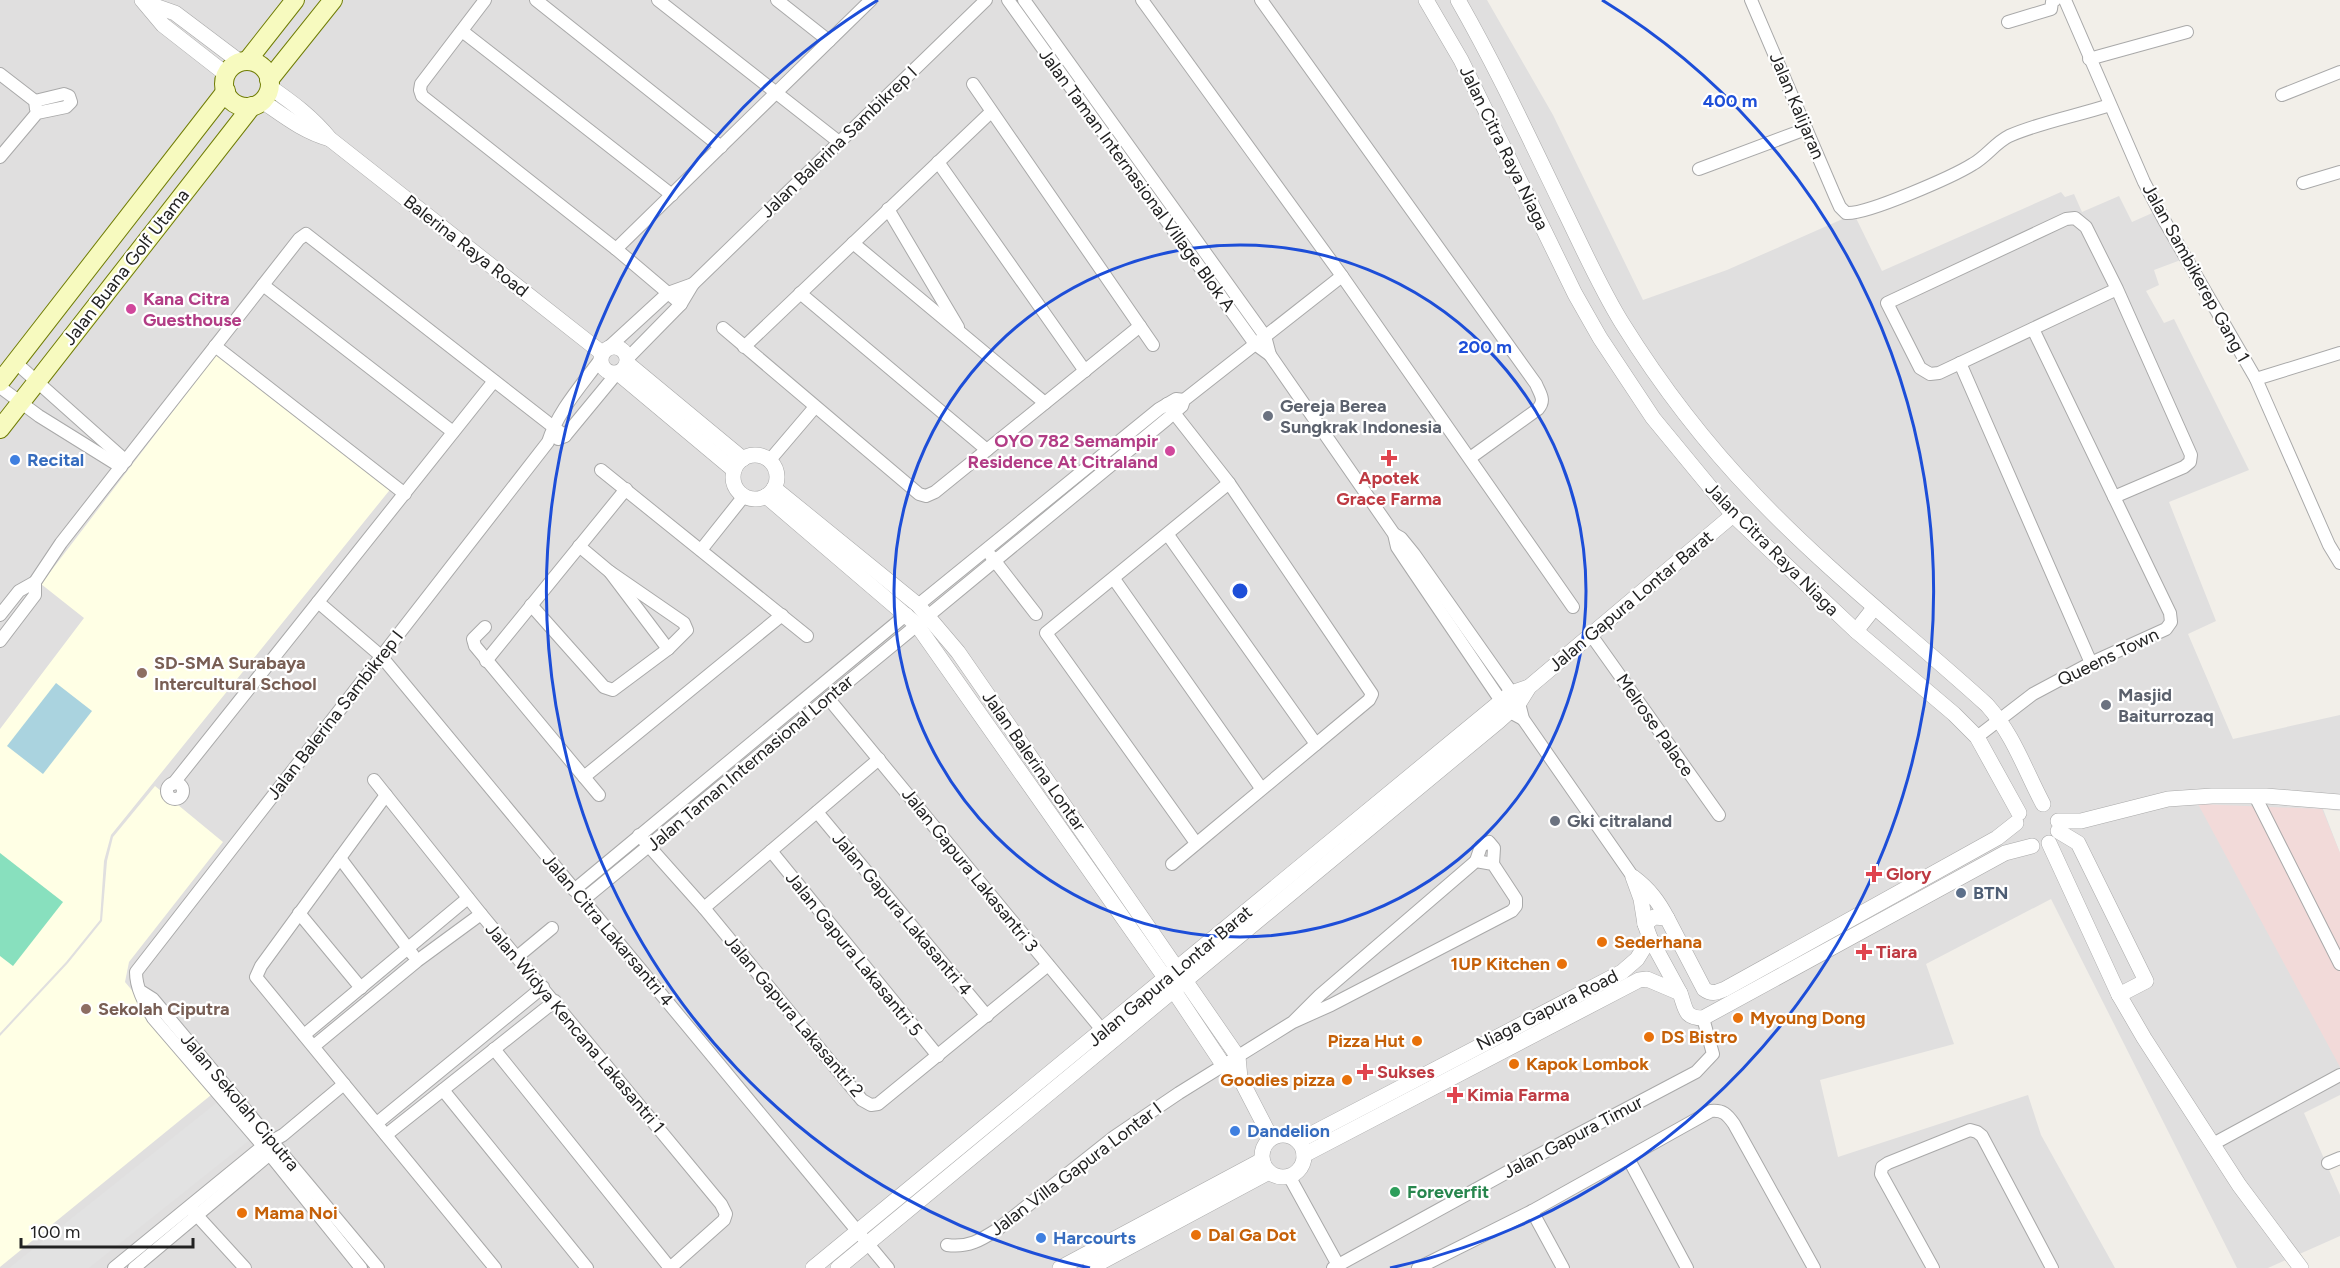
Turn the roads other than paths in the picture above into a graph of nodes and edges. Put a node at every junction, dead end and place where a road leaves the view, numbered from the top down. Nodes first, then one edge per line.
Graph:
1 (294, 0) edge
2 (333, 0) edge
3 (485, 0) edge
4 (536, 0) edge
5 (658, 0) edge
6 (777, 0) edge
7 (871, 0) edge
8 (986, 0) edge
9 (1008, 0) edge
10 (1024, 0) edge
11 (1142, 0) edge
12 (1261, 0) edge
13 (1426, 0) edge
14 (1458, 0) edge
15 (2055, 0) edge
16 (2065, 0) edge
17 (1754, 1) edge
18 (144, 2) edge
19 (2008, 22) dead end
20 (462, 31) junction
21 (2187, 32) dead end
22 (830, 41) junction
23 (2089, 59) junction
24 (243, 62) junction
25 (2340, 72) edge
26 (0, 74) edge
27 (226, 83) junction
28 (973, 84) dead end
29 (776, 93) junction
30 (263, 94) junction
31 (2282, 95) dead end
32 (2110, 105) junction
33 (990, 112) junction
34 (1806, 129) junction
35 (839, 142) junction
36 (721, 147) junction
37 (0, 157) edge
38 (938, 162) junction
39 (1699, 169) dead end
40 (2340, 172) edge
41 (2304, 183) dead end
42 (672, 195) junction
43 (888, 209) junction
44 (853, 243) junction
45 (616, 249) junction
46 (1342, 276) junction
47 (693, 284) junction
48 (264, 285) junction
49 (2117, 289) junction
50 (668, 293) junction
51 (800, 293) junction
52 (681, 304) junction
53 (1622, 323) junction
54 (1140, 326) junction
55 (723, 328) dead end
56 (2033, 328) junction
57 (963, 336) junction
58 (1600, 338) junction
59 (1260, 340) junction
60 (1154, 345) dead end
61 (215, 346) junction
62 (744, 347) junction
63 (2340, 353) edge
64 (604, 354) junction
65 (15, 362) junction
66 (1960, 363) junction
67 (622, 367) junction
68 (1085, 370) junction
69 (2256, 379) junction
70 (38, 381) junction
71 (494, 381) junction
72 (0, 382) edge
73 (0, 387) edge
74 (20, 403) junction
75 (1046, 403) junction
76 (815, 407) junction
77 (1170, 408) junction
78 (553, 428) junction
79 (0, 429) edge
80 (453, 432) junction
81 (565, 436) junction
82 (548, 442) junction
83 (1117, 444) junction
84 (987, 450) junction
85 (1126, 454) junction
86 (1470, 458) junction
87 (769, 461) junction
88 (123, 464) junction
89 (738, 465) junction
90 (601, 470) dead end
91 (1229, 483) junction
92 (626, 489) junction
93 (770, 492) junction
94 (405, 494) junction
95 (744, 496) junction
96 (2114, 497) junction
97 (1733, 515) junction
98 (1168, 535) junction
99 (2335, 543) edge
100 (579, 546) junction
101 (987, 549) junction
102 (701, 550) junction
103 (994, 560) junction
104 (2340, 563) edge
105 (610, 572) junction
106 (1114, 579) junction
107 (35, 582) junction
108 (318, 602) junction
109 (531, 605) junction
110 (1573, 607) dead end
111 (1875, 608) junction
112 (1036, 614) dead end
113 (0, 615) edge
114 (782, 615) junction
115 (917, 615) junction
116 (484, 627) dead end
117 (1856, 632) junction
118 (1590, 635) junction
119 (807, 636) dead end
120 (0, 641) edge
121 (668, 649) junction
122 (381, 656) junction
123 (486, 661) junction
124 (2091, 663) junction
125 (974, 674) junction
126 (959, 684) junction
127 (828, 698) junction
128 (1513, 706) junction
129 (1999, 718) junction
130 (773, 725) junction
131 (782, 736) junction
132 (1977, 737) junction
133 (1316, 744) junction
134 (879, 759) junction
135 (584, 777) junction
136 (374, 780) dead end
137 (173, 784) dead end
138 (1261, 788) junction
139 (386, 795) junction
140 (599, 795) dead end
141 (2255, 796) junction
142 (2340, 801) edge
143 (2043, 804) junction
144 (817, 812) junction
145 (1719, 815) dead end
146 (2018, 818) junction
147 (2055, 831) junction
148 (639, 835) junction
149 (1196, 843) junction
150 (649, 846) junction
151 (2032, 846) junction
152 (771, 851) junction
153 (340, 858) junction
154 (1476, 861) junction
155 (1172, 864) dead end
156 (1492, 864) junction
157 (1633, 877) junction
158 (574, 890) junction
159 (468, 898) junction
160 (583, 900) junction
161 (704, 908) junction
162 (299, 913) junction
163 (481, 914) junction
164 (1666, 918) junction
165 (552, 928) dead end
166 (1648, 931) junction
167 (409, 949) junction
168 (518, 957) junction
169 (417, 961) junction
170 (2340, 964) edge
171 (1048, 965) junction
172 (1176, 980) junction
173 (543, 987) junction
174 (361, 988) junction
175 (142, 992) joint
176 (1680, 993) junction
177 (2119, 994) junction
178 (555, 1001) junction
179 (987, 1016) junction
180 (1703, 1018) junction
181 (1293, 1022) junction
182 (304, 1035) junction
183 (1107, 1037) junction
184 (314, 1046) junction
185 (494, 1049) junction
186 (938, 1056) junction
187 (1238, 1057) junction
188 (1224, 1066) junction
189 (2340, 1075) edge
190 (1240, 1078) junction
191 (344, 1084) junction
192 (443, 1090) junction
193 (377, 1123) junction
194 (386, 1134) junction
195 (1271, 1138) junction
196 (273, 1144) junction
197 (2213, 1144) junction
198 (1301, 1148) junction
199 (1628, 1158) junction
200 (1266, 1166) junction
201 (1289, 1176) junction
202 (194, 1211) junction
203 (1532, 1211) junction
204 (863, 1238) junction
205 (947, 1245) dead end
206 (1436, 1264) edge
207 (1336, 1266) edge
208 (114, 1268) edge
209 (134, 1268) edge
210 (245, 1268) edge
211 (361, 1268) edge
212 (378, 1268) edge
213 (495, 1268) edge
214 (587, 1268) edge
215 (670, 1268) edge
216 (813, 1268) edge
217 (838, 1268) edge
218 (888, 1268) edge
219 (1060, 1268) edge
220 (1090, 1268) edge
221 (1418, 1268) edge
222 (1563, 1268) edge
223 (1687, 1268) edge
224 (1814, 1268) edge
225 (1933, 1268) edge
226 (2052, 1268) edge
227 (2301, 1268) edge

1 - 24 main road
2 - 30 main road, Jalan Buana Golf Utama
3 - 20 street
4 - 36 street
5 - 29 street
6 - 22 street
7 - 22 street
8 - 35 street, Jalan Balerina Sambikrep I
9 - 59 street, Jalan Taman Internasional Village Blok A
10 - 59 street, Jalan Taman Internasional Village Blok A
11 - 46 street
12 - 86 street
13 - 58 street, Jalan Citra Raya Niaga
14 - 53 street, Jalan Citra Raya Niaga
15 - 19 street
16 - 23 street, Jalan Sambikerep Gang 1
17 - 34 street, Jalan Kalijaran
18 - 24 street
18 - 27 street
20 - 42 street
20 - 45 street
21 - 23 street
22 - 29 street
23 - 32 street, Jalan Sambikerep Gang 1
24 - 27 main road
24 - 30 main road
25 - 31 street
26 - 37 street
27 - 30 main road
27 - 65 main road, Jalan Buana Golf Utama
28 - 33 street
29 - 35 street
29 - 36 street
30 - 64 street, Balerina Raya Road
30 - 70 main road, Jalan Buana Golf Utama
32 - 34 street, Jalan Kalijaran
32 - 69 street, Jalan Sambikerep Gang 1
33 - 38 street
33 - 54 street
34 - 39 street
35 - 47 street, Jalan Balerina Sambikrep I
36 - 42 street
38 - 43 street
38 - 68 street
40 - 41 street
42 - 45 street
43 - 44 street
43 - 57 street
44 - 51 street
44 - 57 street
45 - 50 street
46 - 59 street, Jalan Taman Internasional Lontar
46 - 86 street
47 - 50 street, Jalan Balerina Sambikrep I
47 - 52 street, Jalan Balerina Sambikrep I
48 - 61 street
48 - 71 street
48 - 80 street
49 - 56 street
49 - 66 street
49 - 96 street
50 - 52 street
50 - 64 street, Jalan Balerina Sambikrep I
51 - 62 street
51 - 84 street
52 - 67 street, Jalan Balerina Sambikrep I
53 - 58 street
53 - 111 street, Jalan Citra Raya Niaga
54 - 60 street
54 - 68 street
55 - 62 street
56 - 66 street
56 - 96 street
57 - 75 street
58 - 97 street, Jalan Citra Raya Niaga
59 - 77 street, Jalan Taman Internasional Lontar
59 - 128 street, Jalan Taman Internasional Village Blok A
61 - 88 street
61 - 94 street
62 - 76 street
63 - 69 street
64 - 67 street
64 - 67 street
64 - 78 street, Jalan Balerina Sambikrep I
65 - 70 street
65 - 72 main road, Jalan Buana Golf Utama
66 - 124 street
67 - 81 street, Jalan Balerina Sambikrep I
67 - 89 street
68 - 75 street
69 - 99 street, Jalan Sambikerep Gang 1
70 - 74 main road, Jalan Buana Golf Utama
70 - 88 street
71 - 78 street
71 - 80 street
73 - 74 street
74 - 79 main road, Jalan Buana Golf Utama
74 - 88 street
75 - 84 street
76 - 84 street
76 - 87 street
77 - 83 street, Jalan Taman Internasional Lontar
77 - 85 street, Jalan Taman Internasional Lontar
77 - 91 street
78 - 81 street
78 - 82 street, Jalan Balerina Sambikrep I
80 - 94 street
81 - 82 street
82 - 122 street, Jalan Balerina Sambikrep I
83 - 85 street
83 - 101 street, Jalan Taman Internasional Lontar
85 - 103 street, Jalan Taman Internasional Lontar
86 - 110 street
87 - 89 street
87 - 93 street
88 - 107 street
89 - 95 street
90 - 92 street
91 - 98 street
91 - 133 street
92 - 100 street
92 - 102 street
93 - 95 street
93 - 115 street, Jalan Balerina Lontar
94 - 108 street
95 - 102 street
96 - 124 street, Queens Town
97 - 117 street, Jalan Citra Raya Niaga
97 - 118 street, Jalan Gapura Lontar Barat
98 - 106 street
98 - 133 street
99 - 104 street, Jalan Sambikerep Gang 1
100 - 105 street
100 - 109 street
101 - 103 street
101 - 115 street, Jalan Taman Internasional Lontar
102 - 114 street
103 - 112 street
103 - 115 street, Jalan Taman Internasional Lontar
105 - 121 street
105 - 121 street
106 - 138 street
106 - 149 street
107 - 113 street
107 - 120 street
108 - 122 street, Jalan Citra Lakarsantri 4
108 - 137 street
109 - 121 street
109 - 123 street
111 - 117 street
111 - 129 street, Jalan Citra Raya Niaga
114 - 119 street
114 - 135 street
115 - 125 street, Jalan Balerina Lontar
115 - 126 street, Jalan Balerina Lontar
115 - 127 street, Jalan Taman Internasional Lontar
115 - 130 street, Jalan Taman Internasional Lontar
116 - 123 street
117 - 132 street, Jalan Citra Raya Niaga
118 - 128 street, Jalan Gapura Lontar Barat
118 - 145 street, Melrose Palace
122 - 158 street, Jalan Citra Lakarsantri 4
122 - 175 street, Jalan Balerina Sambikrep I
123 - 135 street
124 - 129 street, Queens Town
125 - 126 street
125 - 172 street, Jalan Balerina Lontar
126 - 172 street, Jalan Balerina Lontar
127 - 131 street, Jalan Taman Internasional Lontar
127 - 134 street, Jalan Gapura Lakasantri 3
128 - 157 street, Jalan Taman Internasional Village Blok A
128 - 172 street, Jalan Gapura Lontar Barat
129 - 132 street, Queens Town
129 - 143 street, Jalan Citra Raya Niaga
130 - 131 street
130 - 148 street, Jalan Taman Internasional Lontar
131 - 150 street, Jalan Taman Internasional Lontar
132 - 146 street, Jalan Citra Raya Niaga
133 - 138 street
134 - 144 street
134 - 171 street, Jalan Gapura Lakasantri 3
135 - 140 street
136 - 139 street, Jalan Widya Kencana Lakasantri 1
138 - 149 street
139 - 153 street
139 - 159 street, Jalan Widya Kencana Lakasantri 1
141 - 142 street
141 - 147 street
141 - 170 street
143 - 146 street
143 - 147 street
144 - 152 street
144 - 179 street, Jalan Gapura Lakasantri 4
146 - 151 street
146 - 164 street
147 - 151 street
147 - 177 street
147 - 177 street
148 - 150 street, Jalan Gapura Lakasantri 2
148 - 158 street, Jalan Taman Internasional Lontar
149 - 155 street
150 - 160 street, Jalan Taman Internasional Lontar
150 - 161 street, Jalan Gapura Lakasantri 2
151 - 180 street
152 - 161 street
152 - 186 street, Jalan Gapura Lakasantri 5
153 - 162 street
153 - 167 street
154 - 156 street
154 - 156 street, Jalan Villa Gapura Lontar I
154 - 181 street, Jalan Villa Gapura Lontar I
156 - 181 street, Jalan Villa Gapura Lontar I
157 - 164 street
157 - 166 street
158 - 160 street, Jalan Citra Lakarsantri 4
159 - 163 street, Jalan Widya Kencana Lakasantri 1
159 - 167 street
160 - 204 street, Jalan Citra Lakarsantri 4
161 - 186 street, Jalan Gapura Lakasantri 2
162 - 174 street
162 - 182 street
163 - 168 street, Jalan Widya Kencana Lakasantri 1
163 - 169 street
164 - 166 street
165 - 168 street
166 - 176 street
166 - 198 street, Niaga Gapura Road
167 - 169 street
167 - 174 street
168 - 173 street, Jalan Widya Kencana Lakasantri 1
169 - 184 street
171 - 179 street, Jalan Gapura Lakasantri 2
171 - 183 street, Jalan Gapura Lakasantri 3
172 - 183 street, Jalan Gapura Lontar Barat
172 - 187 street, Jalan Balerina Lontar
172 - 188 street, Jalan Balerina Lontar
173 - 178 street, Jalan Widya Kencana Lakasantri 1
173 - 193 street
174 - 182 street
175 - 196 street, Jalan Sekolah Ciputra
176 - 180 street
176 - 198 street, Niaga Gapura Road
177 - 197 street
178 - 185 street
178 - 215 street, Jalan Widya Kencana Lakasantri 1
179 - 186 street, Jalan Gapura Lakasantri 2
180 - 207 street, Jalan Gapura Timur
181 - 187 street, Jalan Villa Gapura Lontar I
182 - 184 street
183 - 204 street, Jalan Gapura Lontar Barat
184 - 191 street
185 - 192 street
185 - 215 street
187 - 188 street, Jalan Villa Gapura Lontar I
187 - 190 street, Jalan Balerina Lontar
188 - 190 street, Jalan Balerina Lontar
188 - 205 street, Jalan Villa Gapura Lontar I
189 - 197 street
190 - 195 street, Jalan Balerina Lontar
191 - 193 street
191 - 196 street
192 - 194 street
192 - 214 street
193 - 194 street
194 - 213 street
195 - 198 street
195 - 200 street
196 - 202 street
196 - 211 street, Jalan Sekolah Ciputra
196 - 212 street, Jalan Sekolah Ciputra
197 - 227 street
198 - 201 street
199 - 203 street
199 - 223 street
199 - 224 street
200 - 201 street
200 - 219 street
200 - 220 street
201 - 207 street
202 - 208 street
202 - 209 street
202 - 210 street
203 - 206 street
203 - 222 street
204 - 216 street, Jalan Gapura Lontar Barat
204 - 217 street, Jalan Gapura Lontar Barat
204 - 218 street, Jalan Citra Lakarsantri 4
206 - 221 street
225 - 226 street

